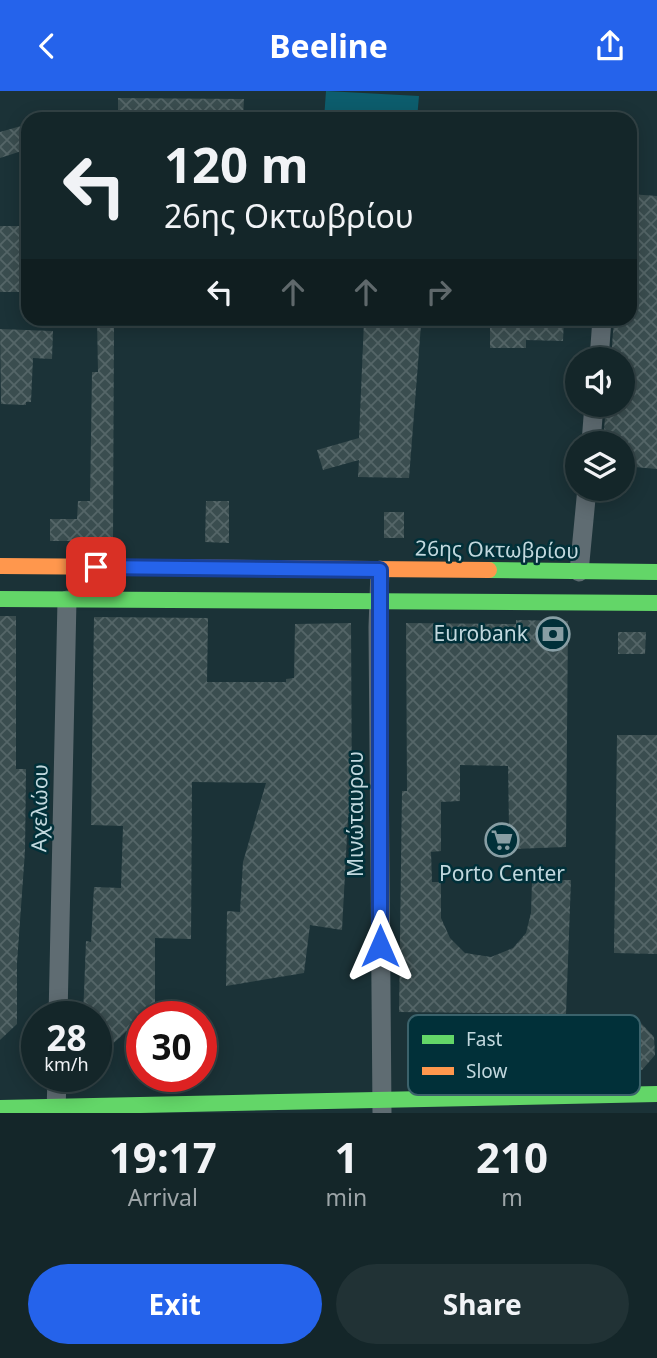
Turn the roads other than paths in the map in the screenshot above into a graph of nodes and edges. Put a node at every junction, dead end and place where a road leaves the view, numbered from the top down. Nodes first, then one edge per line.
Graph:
1 (601, 326) edge
2 (600, 347) edge
3 (586, 501) edge
4 (0, 566) edge
5 (380, 570) junction
6 (579, 572) junction
7 (657, 572) edge
8 (0, 599) edge
9 (67, 600) junction
10 (379, 601) junction
11 (657, 603) edge
12 (58, 1001) edge
13 (57, 1092) edge
14 (634, 1095) edge
15 (381, 1106) edge
16 (0, 1108) edge
17 (56, 1110) edge

1 - 2 street
3 - 6 street
4 - 5 main road, 26ης Οκτωβρίου
5 - 6 main road, 26ης Οκτωβρίου
5 - 10 street, Μινώταυρου
6 - 7 main road, 26ης Οκτωβρίου
8 - 9 main road
9 - 10 main road
9 - 12 street, Αχελώου
10 - 11 main road
10 - 15 street, Μινώταυρου
13 - 17 street
14 - 15 main road
15 - 17 main road
16 - 17 main road

